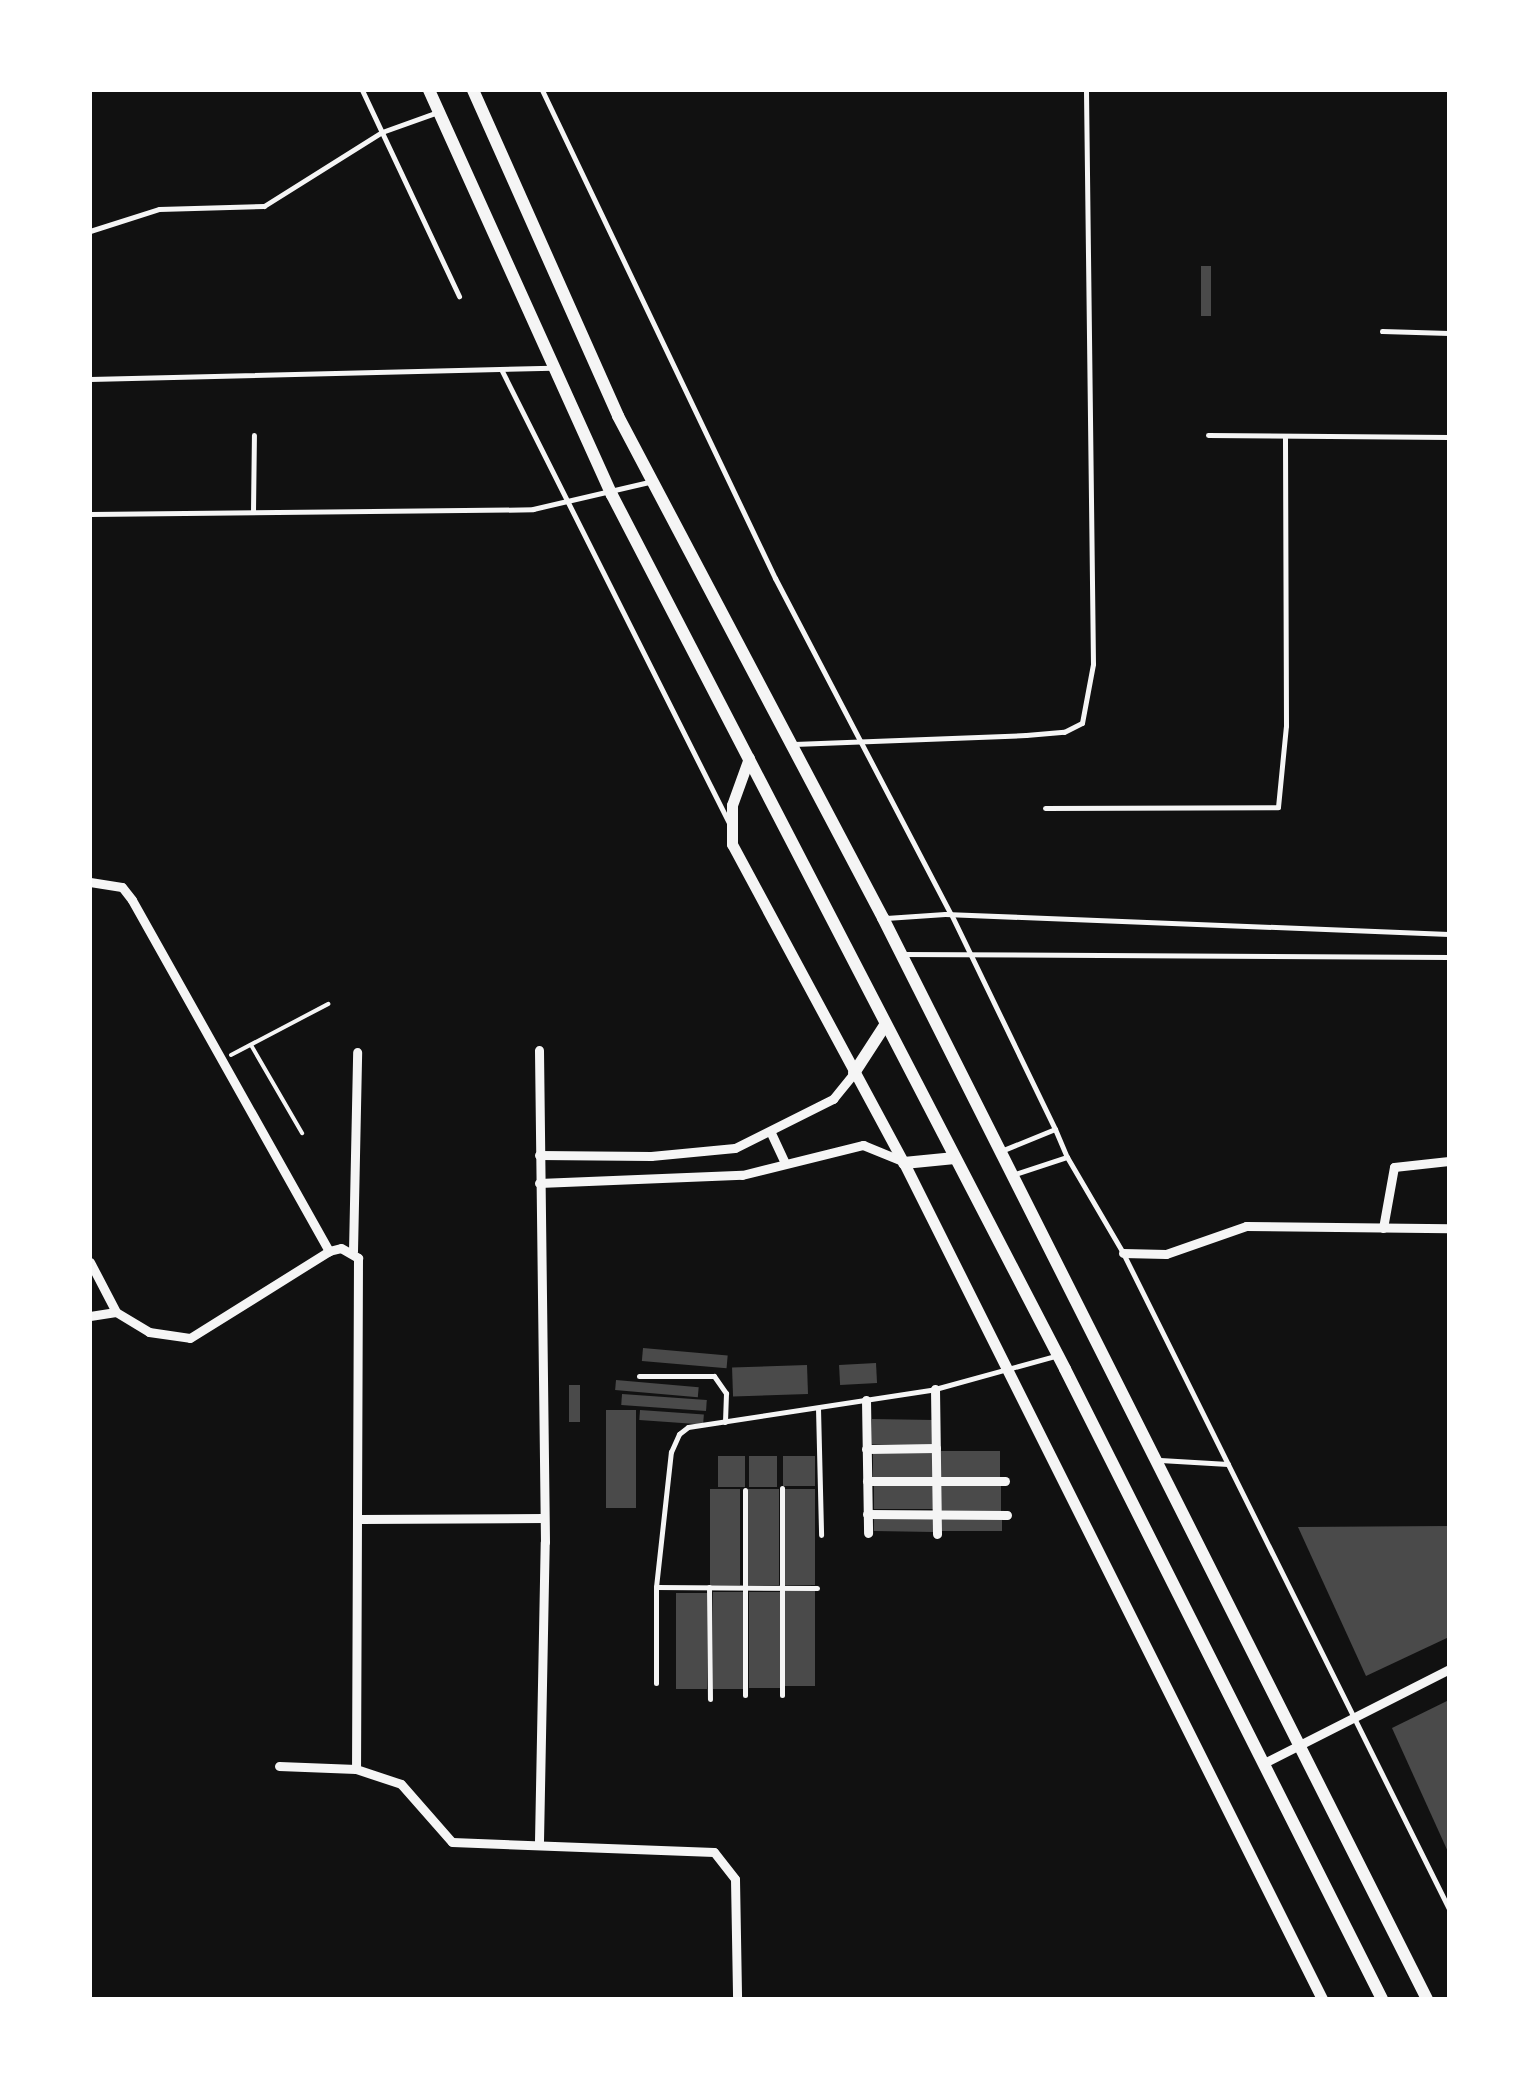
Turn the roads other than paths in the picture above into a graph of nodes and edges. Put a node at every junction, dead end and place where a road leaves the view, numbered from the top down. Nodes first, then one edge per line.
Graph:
1 (362, 90) edge
2 (429, 90) edge
3 (473, 90) edge
4 (542, 90) edge
5 (1086, 90) edge
6 (439, 112) junction
7 (382, 132) junction
8 (90, 231) edge
9 (459, 296) dead end
10 (1382, 331) dead end
11 (1449, 332) edge
12 (553, 368) junction
13 (502, 371) junction
14 (90, 379) edge
15 (254, 435) dead end
16 (1208, 435) dead end
17 (1285, 436) junction
18 (1449, 437) edge
19 (652, 481) junction
20 (612, 495) junction
21 (567, 505) junction
22 (253, 512) junction
23 (90, 514) edge
24 (859, 740) junction
25 (791, 744) junction
26 (749, 758) junction
27 (1045, 808) dead end
28 (729, 823) junction
29 (90, 882) edge
30 (951, 914) junction
31 (883, 918) junction
32 (1449, 934) edge
33 (900, 954) junction
34 (970, 954) junction
35 (1449, 957) edge
36 (885, 1024) junction
37 (540, 1050) dead end
38 (357, 1052) dead end
39 (854, 1073) junction
40 (1055, 1129) junction
41 (771, 1133) junction
42 (997, 1152) junction
43 (539, 1155) junction
44 (1067, 1157) junction
45 (954, 1158) junction
46 (1449, 1160) edge
47 (904, 1162) junction
48 (785, 1163) junction
49 (1009, 1176) junction
50 (539, 1183) junction
51 (1383, 1228) junction
52 (1449, 1228) edge
53 (353, 1251) junction
54 (329, 1252) junction
55 (1124, 1253) junction
56 (90, 1262) edge
57 (116, 1312) junction
58 (90, 1316) edge
59 (1058, 1355) junction
60 (1006, 1369) junction
61 (639, 1376) dead end
62 (935, 1389) junction
63 (866, 1400) junction
64 (818, 1408) junction
65 (725, 1422) junction
66 (936, 1448) junction
67 (866, 1449) junction
68 (1152, 1460) junction
69 (1228, 1464) junction
70 (1005, 1480) dead end
71 (936, 1481) junction
72 (867, 1482) junction
73 (782, 1488) dead end
74 (745, 1490) dead end
75 (867, 1514) junction
76 (937, 1514) junction
77 (1007, 1515) dead end
78 (544, 1518) junction
79 (360, 1519) junction
80 (868, 1534) dead end
81 (937, 1534) dead end
82 (821, 1535) dead end
83 (656, 1587) junction
84 (709, 1588) junction
85 (745, 1588) junction
86 (782, 1588) junction
87 (817, 1588) dead end
88 (1449, 1669) edge
89 (656, 1683) dead end
90 (745, 1695) dead end
91 (782, 1695) dead end
92 (710, 1699) dead end
93 (1352, 1718) junction
94 (1300, 1745) junction
95 (1264, 1764) junction
96 (279, 1766) dead end
97 (356, 1769) junction
98 (539, 1841) junction
99 (1449, 1910) edge
100 (737, 1999) edge
101 (1322, 1999) edge
102 (1382, 1999) edge
103 (1427, 1999) edge

1 - 7 lane
2 - 6 main road
3 - 19 main road
4 - 24 lane
5 - 24 lane
6 - 7 lane
6 - 12 main road
7 - 8 lane
7 - 9 lane
10 - 11 lane
12 - 13 lane
12 - 20 main road
13 - 14 lane
13 - 21 lane
15 - 22 lane
16 - 17 lane
17 - 18 lane
17 - 27 lane
19 - 20 lane
19 - 25 main road
20 - 21 lane
20 - 26 main road
21 - 22 lane
21 - 28 lane
22 - 23 lane
24 - 25 lane
24 - 30 lane
25 - 31 main road
26 - 28 street
26 - 36 main road
28 - 39 street
29 - 54 street
30 - 31 lane
30 - 32 lane
30 - 34 lane
31 - 33 main road
33 - 34 lane
33 - 42 main road
34 - 35 lane
34 - 40 lane
36 - 39 main road
36 - 45 main road
37 - 43 street
38 - 53 street
39 - 41 street
39 - 47 street
40 - 42 lane
40 - 44 lane
41 - 43 street
41 - 48 street
42 - 49 main road
43 - 50 street
44 - 49 lane
44 - 55 lane
45 - 47 main road
45 - 59 main road
46 - 51 street
47 - 48 street
47 - 60 street
48 - 50 street
49 - 68 main road
50 - 78 street
51 - 52 street
51 - 55 street
53 - 54 street
53 - 79 street
54 - 57 street
55 - 69 lane
56 - 57 street
57 - 58 street
59 - 60 lane
59 - 95 main road
60 - 62 lane
60 - 101 street
61 - 65 lane
62 - 63 lane
62 - 66 street
63 - 64 lane
63 - 67 street
64 - 65 lane
64 - 82 lane
65 - 83 lane
66 - 67 street
66 - 71 street
67 - 72 street
68 - 69 lane
68 - 94 main road
69 - 93 lane
70 - 71 street
71 - 72 street
71 - 76 street
72 - 75 street
73 - 86 lane
74 - 85 lane
75 - 76 street
75 - 80 street
76 - 77 street
76 - 81 street
78 - 79 street
78 - 98 street
79 - 97 street
83 - 84 lane
83 - 89 lane
84 - 85 lane
84 - 92 lane
85 - 86 lane
85 - 90 lane
86 - 87 lane
86 - 91 lane
88 - 93 street
93 - 94 street
93 - 99 lane
94 - 95 street
94 - 103 main road
95 - 102 main road
96 - 97 street
97 - 98 street
98 - 100 street

